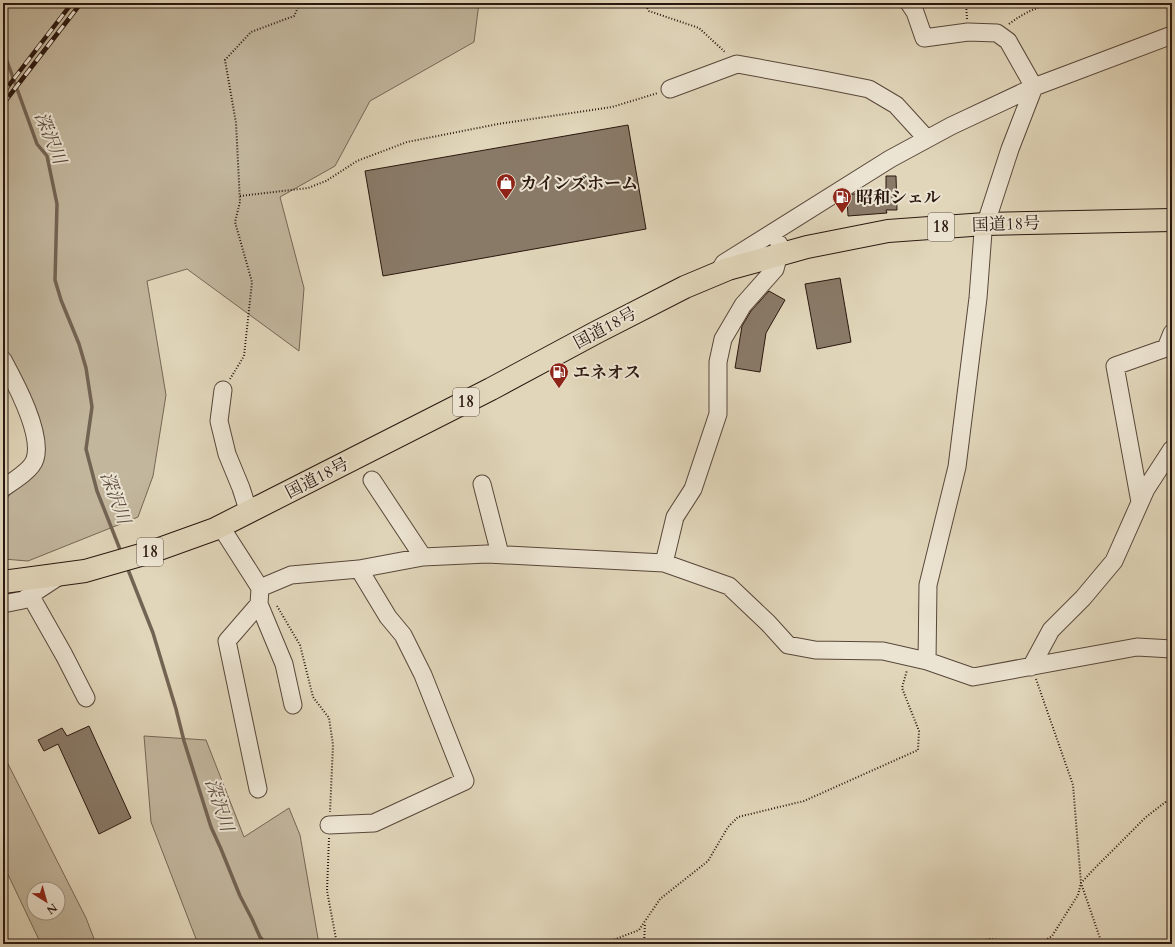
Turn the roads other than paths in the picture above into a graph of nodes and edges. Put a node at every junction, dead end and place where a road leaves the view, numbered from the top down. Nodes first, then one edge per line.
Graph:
1 (909, 3) edge
2 (1172, 35) edge
3 (1034, 87) junction
4 (670, 89) road end
5 (927, 139) junction
6 (1172, 220) edge
7 (985, 224) junction
8 (783, 226) junction
9 (779, 254) junction
10 (716, 274) junction
11 (1172, 333) edge
12 (3, 360) edge
13 (223, 390) road end
14 (1172, 449) edge
15 (372, 480) dead end
16 (482, 484) dead end
17 (3, 488) edge
18 (1140, 502) junction
19 (249, 513) junction
20 (218, 528) junction
21 (500, 554) junction
22 (423, 557) junction
23 (664, 563) junction
24 (359, 569) junction
25 (62, 574) junction
26 (3, 582) edge
27 (30, 595) junction
28 (259, 596) junction
29 (3, 604) edge
30 (1172, 649) edge
31 (927, 661) junction
32 (1031, 667) junction
33 (86, 698) dead end
34 (293, 705) dead end
35 (258, 789) dead end
36 (329, 825) road end

1 - 3 street
2 - 3 street
3 - 5 street
3 - 7 street
4 - 5 street
5 - 8 street
6 - 7 highway, 国道18号 / 18
7 - 9 highway, 国道18号 / 18
7 - 31 street
8 - 9 street
8 - 10 street
9 - 10 highway, 国道18号 / 18
9 - 23 street
10 - 19 highway, 国道18号 / 18
11 - 18 street
12 - 17 street
13 - 19 street
14 - 18 street
15 - 22 street
16 - 21 street
18 - 32 street
19 - 20 highway, 国道18号 / 18
20 - 25 highway, 国道18号 / 18
20 - 28 street
21 - 22 street
21 - 23 street
22 - 24 street
23 - 31 street
24 - 28 street
24 - 36 street
25 - 26 highway, 国道18号 / 18
25 - 27 street
27 - 29 street
27 - 33 street
28 - 34 street
28 - 35 street
30 - 32 street
31 - 32 street

